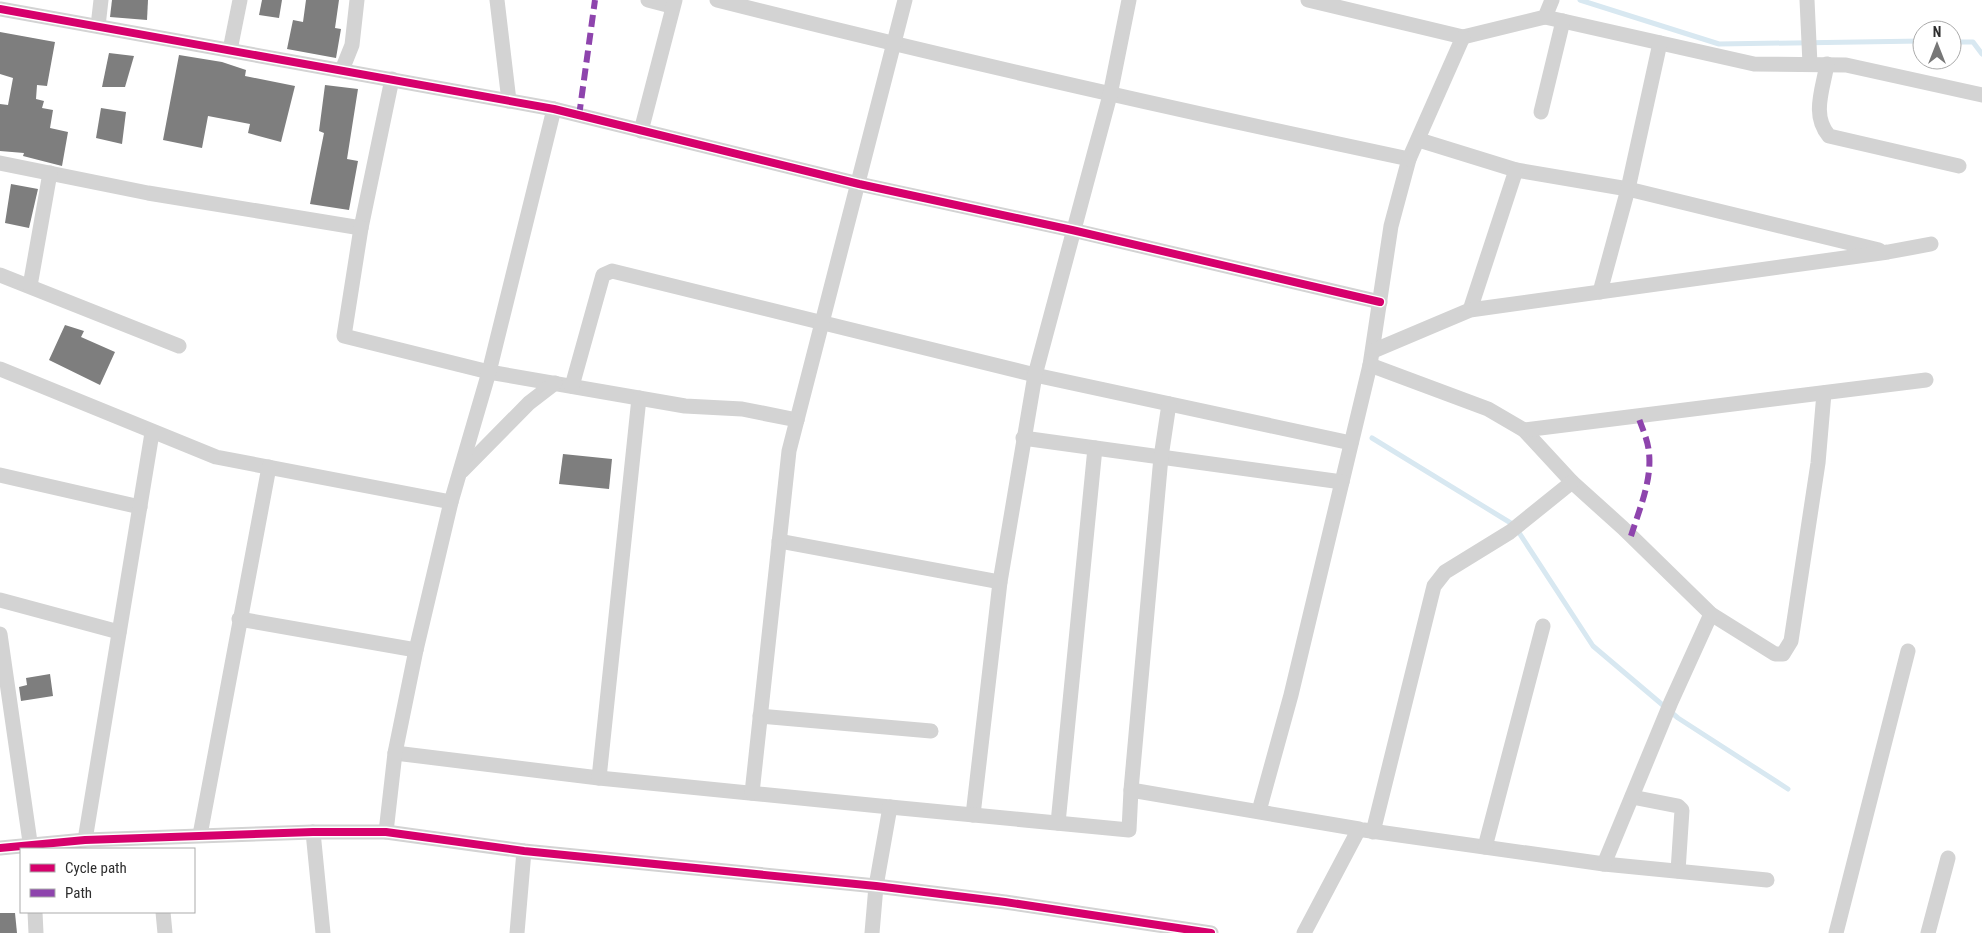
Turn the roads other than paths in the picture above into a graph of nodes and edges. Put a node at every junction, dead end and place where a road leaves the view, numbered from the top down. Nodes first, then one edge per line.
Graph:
1 (101, 0) edge
2 (240, 0) edge
3 (357, 0) edge
4 (497, 0) edge
5 (648, 0) edge
6 (717, 0) edge
7 (905, 0) edge
8 (1129, 0) edge
9 (1308, 0) edge
10 (1807, 0) edge
11 (1551, 1) edge
12 (673, 3) edge
13 (0, 9) edge
14 (1545, 17) junction
15 (1563, 21) junction
16 (98, 26) junction
17 (1462, 37) junction
18 (1660, 43) junction
19 (893, 45) junction
20 (230, 50) junction
21 (1810, 64) junction
22 (1828, 64) junction
23 (342, 70) junction
24 (392, 79) junction
25 (1110, 95) junction
26 (1982, 95) edge
27 (508, 101) junction
28 (554, 110) junction
29 (1542, 112) dead end
30 (641, 131) junction
31 (1419, 140) junction
32 (1409, 159) junction
33 (0, 163) edge
34 (1959, 166) dead end
35 (1516, 170) junction
36 (50, 173) junction
37 (858, 184) junction
38 (1628, 188) junction
39 (361, 228) junction
40 (1072, 230) junction
41 (1931, 244) dead end
42 (1888, 252) junction
43 (0, 274) edge
44 (30, 286) junction
45 (1600, 292) junction
46 (1380, 302) junction
47 (1470, 310) junction
48 (821, 324) junction
49 (179, 346) dead end
50 (1372, 358) junction
51 (0, 369) edge
52 (489, 372) junction
53 (1035, 375) junction
54 (1926, 380) dead end
55 (554, 383) junction
56 (572, 386) junction
57 (1824, 393) junction
58 (639, 398) junction
59 (1169, 404) junction
60 (797, 420) junction
61 (1524, 430) junction
62 (152, 433) junction
63 (1023, 438) junction
64 (1351, 443) junction
65 (1095, 448) junction
66 (1162, 457) junction
67 (268, 467) junction
68 (459, 474) junction
69 (0, 475) edge
70 (1342, 482) junction
71 (1572, 482) junction
72 (450, 502) junction
73 (140, 507) junction
74 (779, 541) junction
75 (1000, 582) junction
76 (0, 600) edge
77 (1711, 614) junction
78 (239, 619) junction
79 (1543, 626) dead end
80 (119, 632) junction
81 (0, 634) edge
82 (416, 650) junction
83 (1908, 651) dead end
84 (760, 716) junction
85 (931, 732) dead end
86 (395, 753) junction
87 (599, 778) junction
88 (1130, 790) junction
89 (752, 793) junction
90 (1632, 797) junction
91 (890, 807) junction
92 (1259, 811) junction
93 (973, 815) junction
94 (1058, 823) junction
95 (1366, 831) junction
96 (312, 832) junction
97 (386, 832) junction
98 (200, 835) junction
99 (85, 840) junction
100 (159, 843) edge
101 (1485, 847) junction
102 (0, 848) edge
103 (31, 848) edge
104 (524, 851) junction
105 (1948, 858) dead end
106 (1604, 864) junction
107 (1678, 871) junction
108 (1767, 880) dead end
109 (876, 886) junction
110 (35, 913) edge
111 (163, 913) edge
112 (36, 933) edge
113 (165, 933) edge
114 (323, 933) edge
115 (517, 933) edge
116 (872, 933) edge
117 (1210, 933) edge
118 (1304, 933) edge
119 (1836, 933) edge
120 (1928, 933) edge

1 - 16 street
2 - 20 street
3 - 23 street
4 - 27 street
5 - 12 street
6 - 19 street
7 - 19 street
8 - 25 street
9 - 17 street
10 - 21 street
11 - 14 street
12 - 30 street
13 - 16 street
14 - 15 street
14 - 17 street
15 - 18 street
15 - 29 street
16 - 20 street
17 - 31 street
18 - 21 street
18 - 38 street
19 - 25 street
19 - 37 street
20 - 23 street
21 - 22 street
22 - 26 street
22 - 34 street
23 - 24 street
24 - 27 street
24 - 39 street
25 - 32 street
25 - 40 street
27 - 28 street
28 - 30 street
28 - 52 street
30 - 37 street
31 - 32 street
31 - 35 street
32 - 46 street
33 - 36 street
35 - 38 street
35 - 47 street
36 - 39 street
36 - 44 street
37 - 40 street
37 - 48 street
38 - 42 street
38 - 45 street
39 - 52 street
40 - 46 street
40 - 53 street
41 - 42 street
42 - 45 street
43 - 44 street
44 - 49 street
45 - 47 street
46 - 50 street
47 - 50 street
48 - 53 street
48 - 56 street
48 - 60 street
50 - 61 street
50 - 64 street
51 - 62 street
52 - 55 street
52 - 68 street
53 - 59 street
53 - 63 street
54 - 57 street
55 - 56 street
55 - 68 street
56 - 58 street
57 - 61 street
57 - 77 street
58 - 60 street
58 - 87 street
59 - 64 street
59 - 66 street
60 - 74 street
61 - 71 street
62 - 67 street
62 - 73 street
63 - 65 street
63 - 75 street
64 - 70 street
65 - 66 street
65 - 94 street
66 - 70 street
66 - 88 street
67 - 72 street
67 - 78 street
68 - 72 street
69 - 73 street
70 - 92 street
71 - 77 street
71 - 95 street
72 - 82 street
73 - 80 street
74 - 75 street
74 - 84 street
75 - 93 street
76 - 80 street
77 - 90 street
78 - 82 street
78 - 98 street
79 - 101 street
80 - 99 street
81 - 103 street
82 - 86 street
83 - 119 street
84 - 85 street
84 - 89 street
86 - 87 street
86 - 97 street
87 - 89 street
88 - 92 street
88 - 94 street
89 - 91 street
90 - 106 street
90 - 107 street
91 - 93 street
91 - 109 street
92 - 95 street
93 - 94 street
95 - 101 street
95 - 118 street
96 - 97 street
96 - 98 street
96 - 114 street
97 - 104 street
98 - 100 street
99 - 100 street
99 - 103 street
101 - 106 street
102 - 103 street
104 - 109 street
104 - 115 street
105 - 120 street
106 - 107 street
107 - 108 street
109 - 116 street
109 - 117 street
110 - 112 street
111 - 113 street

